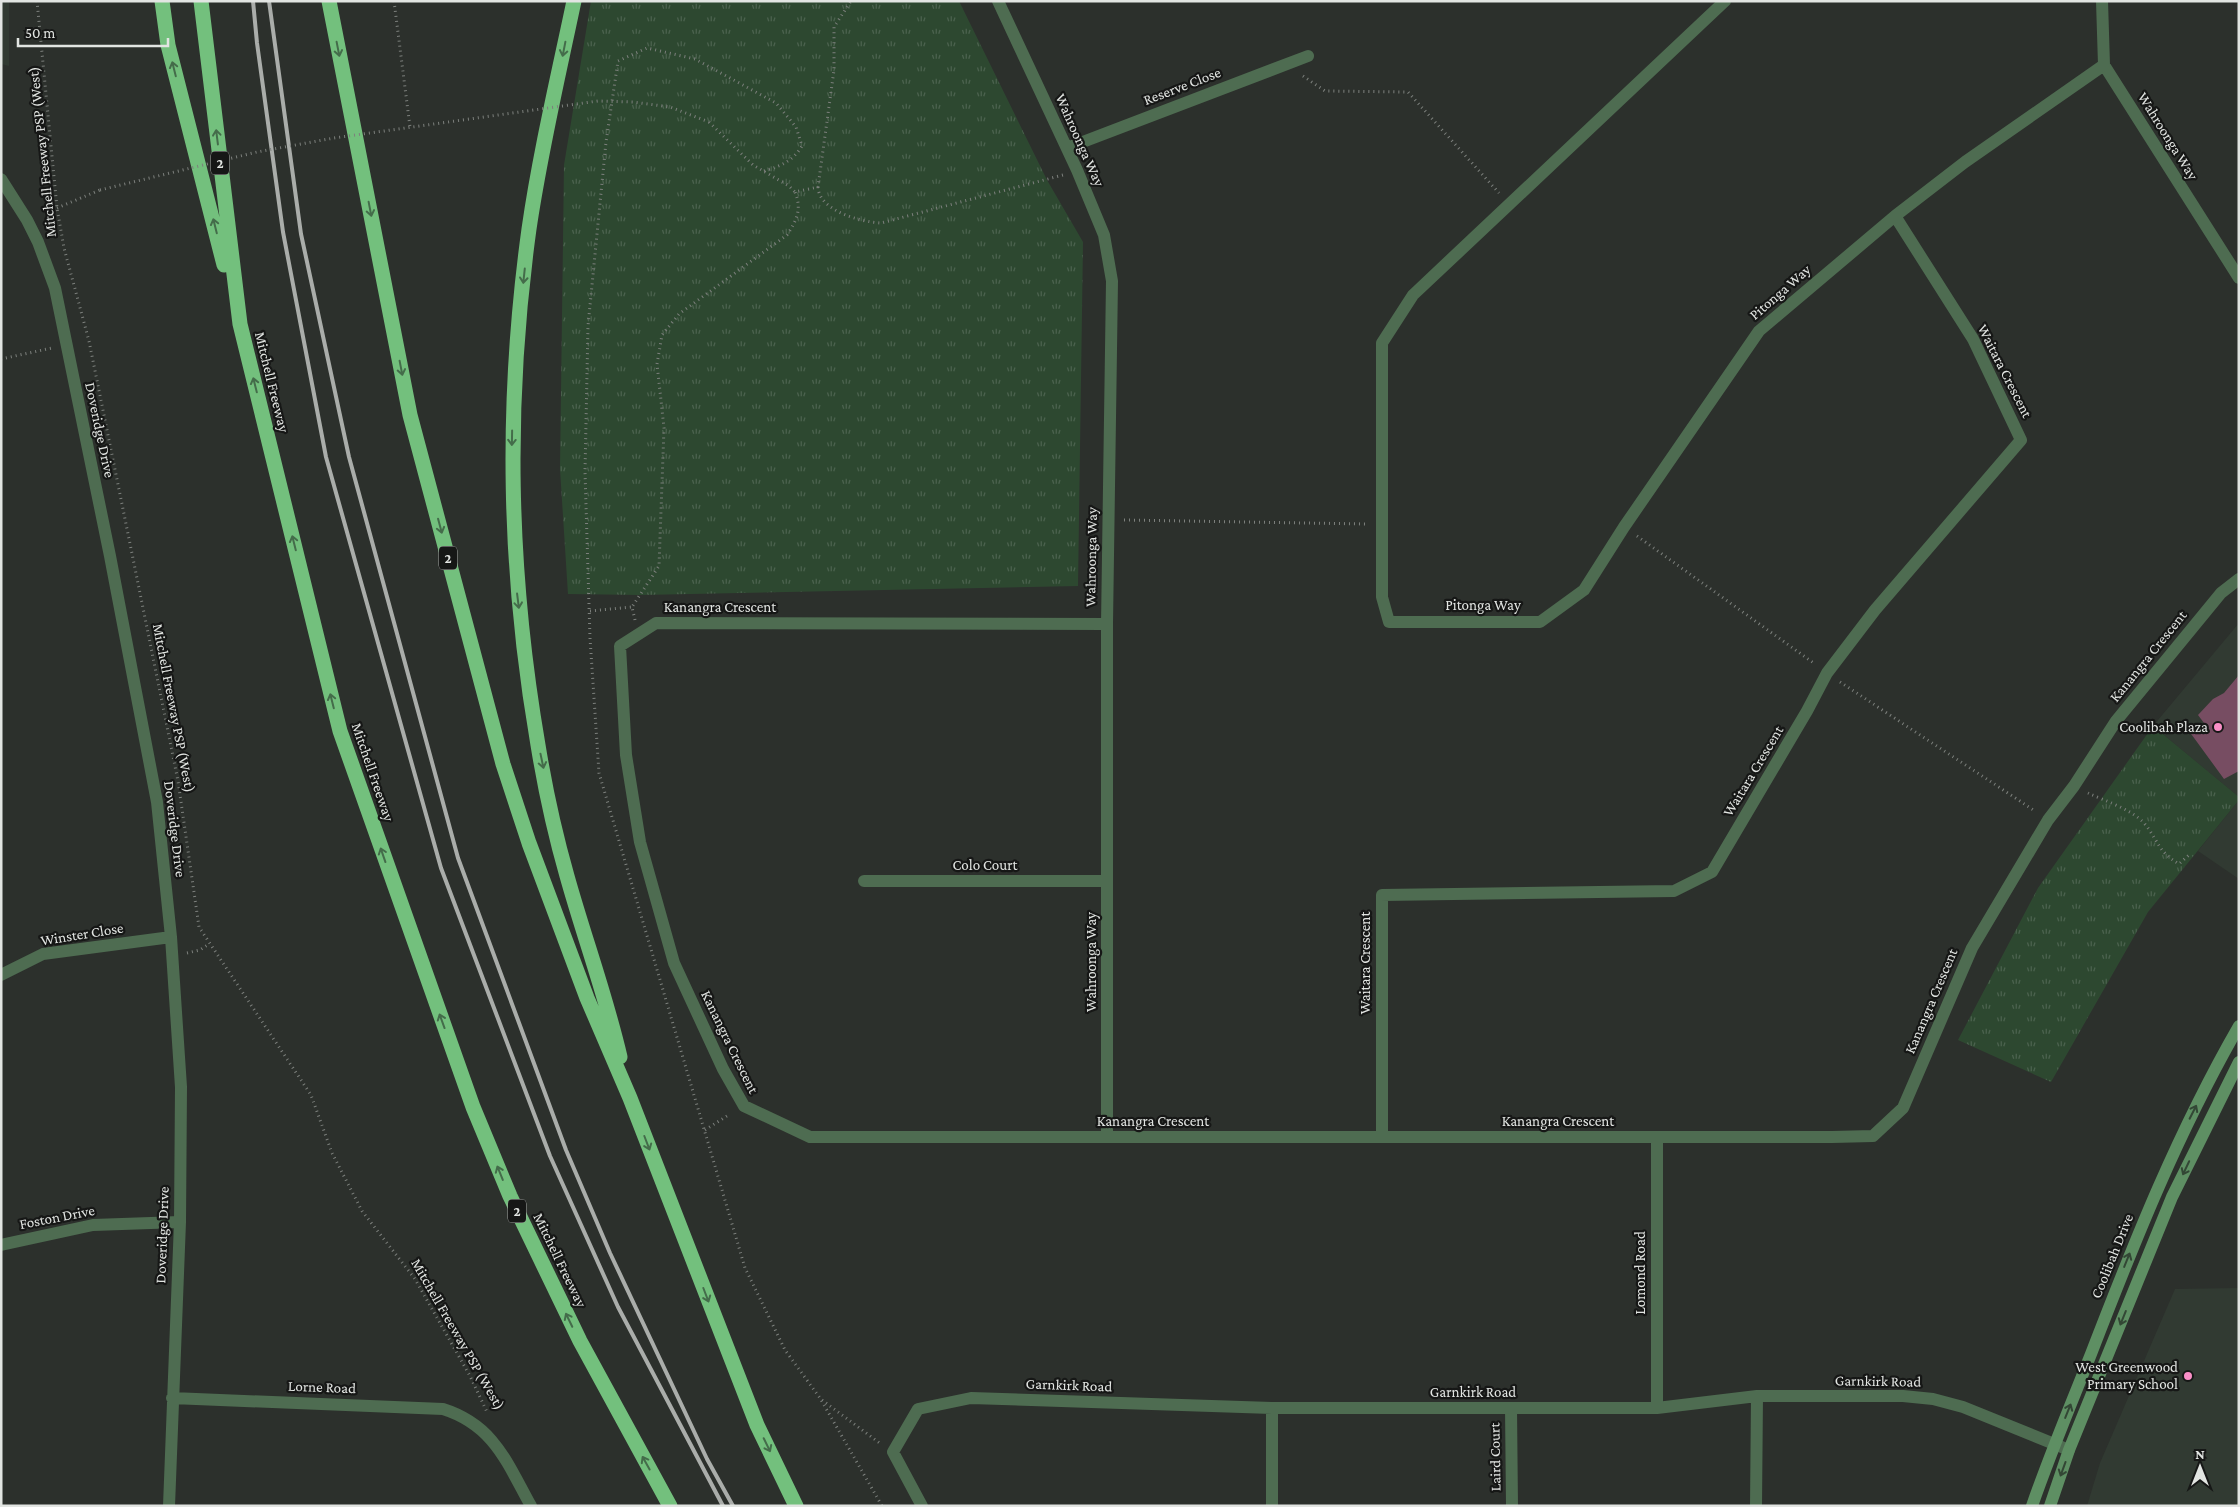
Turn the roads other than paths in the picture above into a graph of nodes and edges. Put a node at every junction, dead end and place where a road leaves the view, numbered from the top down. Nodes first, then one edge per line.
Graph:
1 (162, 1) edge
2 (201, 1) edge
3 (329, 1) edge
4 (574, 1) edge
5 (998, 1) edge
6 (1725, 1) edge
7 (2102, 1) edge
8 (1308, 56) dead end
9 (2104, 65) junction
10 (1067, 148) junction
11 (1, 179) edge
12 (1895, 216) junction
13 (2239, 278) edge
14 (240, 324) junction
15 (2239, 579) edge
16 (1107, 624) junction
17 (864, 881) dead end
18 (1107, 881) junction
19 (171, 937) junction
20 (1, 975) edge
21 (2239, 1026) edge
22 (2239, 1062) edge
23 (630, 1098) junction
24 (1107, 1137) junction
25 (1382, 1137) junction
26 (1656, 1137) junction
27 (180, 1222) junction
28 (1, 1245) edge
29 (1757, 1396) junction
30 (172, 1398) junction
31 (1272, 1408) junction
32 (1511, 1408) junction
33 (1656, 1408) junction
34 (2054, 1444) junction
35 (2069, 1450) junction
36 (169, 1506) edge
37 (531, 1506) edge
38 (670, 1506) edge
39 (796, 1506) edge
40 (922, 1506) edge
41 (1272, 1506) edge
42 (1512, 1506) edge
43 (1756, 1506) edge
44 (2032, 1506) edge
45 (2050, 1506) edge

14 -> 1 highway
14 -> 2 highway, Mitchell Freeway / 2
3 -> 23 highway, 2
4 -> 23 highway
5 - 10 street, Wahroonga Way
6 - 12 street, Pitonga Way
7 - 9 street
8 - 10 street, Reserve Close
9 - 12 street, Pitonga Way
9 - 13 street, Wahroonga Way
10 - 16 street, Wahroonga Way
11 - 19 street, Doveridge Drive
12 - 25 street, Waitara Crescent
38 -> 14 highway, Mitchell Freeway / 2
15 - 26 street, Kanangra Crescent
16 - 18 street, Wahroonga Way
16 - 24 street, Kanangra Crescent
17 - 18 street, Colo Court
18 - 24 street, Wahroonga Way
19 - 20 street, Winster Close
19 - 27 street, Doveridge Drive
34 -> 21 main road, Coolibah Drive
22 -> 35 main road
23 -> 39 highway, 2
24 - 25 street, Kanangra Crescent
25 - 26 street, Kanangra Crescent
26 - 33 street, Lomond Road
27 - 28 street, Foston Drive
27 - 30 street, Doveridge Drive
29 - 33 street, Garnkirk Road
29 - 34 street, Garnkirk Road
29 - 43 street
30 - 36 street, Doveridge Drive
30 - 37 street, Lorne Road
31 - 32 street, Garnkirk Road
31 - 40 street, Garnkirk Road
31 - 41 street
32 - 33 street, Garnkirk Road
32 - 42 street, Laird Court
34 - 35 street, Garnkirk Road
34 - 44 main road, Coolibah Drive
35 -> 45 main road

